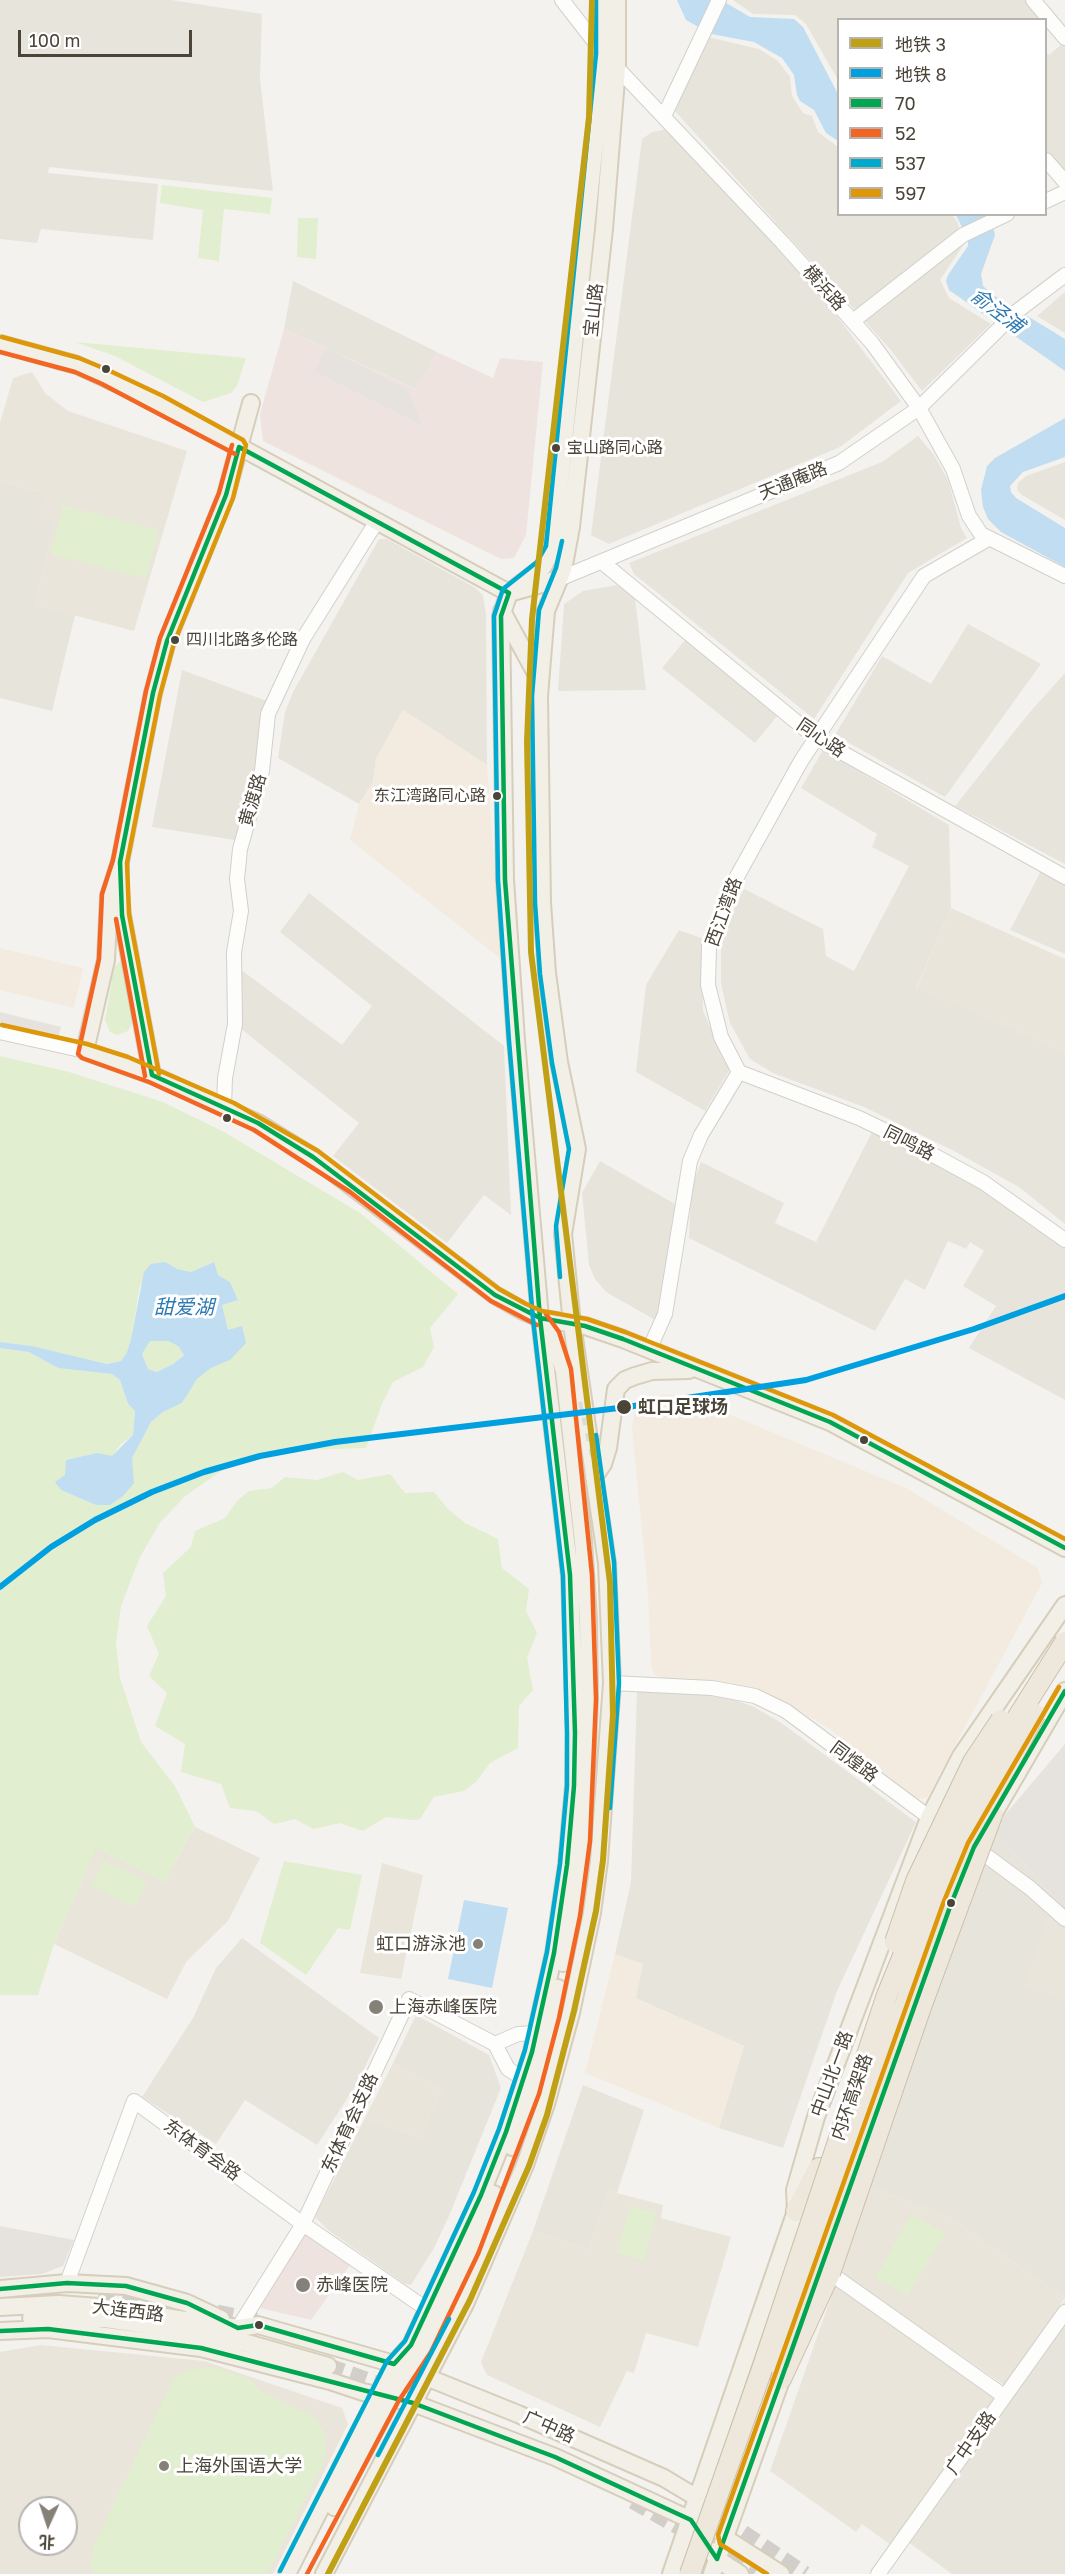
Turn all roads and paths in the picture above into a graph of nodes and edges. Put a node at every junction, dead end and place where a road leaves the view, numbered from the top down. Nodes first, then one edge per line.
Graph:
1 (562, 0) edge
2 (603, 0) edge
3 (617, 0) edge
4 (718, 0) edge
5 (1033, 0) edge
6 (1065, 38) edge
7 (604, 54) junction
8 (617, 67) junction
9 (664, 116) junction
10 (1047, 161) edge
11 (1065, 182) edge
12 (1065, 192) edge
13 (1047, 201) edge
14 (999, 216) edge
15 (1065, 275) edge
16 (853, 321) junction
17 (0, 344) edge
18 (251, 403) dead end
19 (919, 408) junction
20 (239, 447) junction
21 (377, 521) junction
22 (988, 539) junction
23 (554, 540) junction
24 (602, 562) junction
25 (1065, 576) edge
26 (559, 579) junction
27 (509, 593) junction
28 (502, 610) junction
29 (540, 681) junction
30 (816, 738) junction
31 (120, 862) junction
32 (1065, 877) edge
33 (131, 955) junction
34 (106, 960) junction
35 (0, 1032) edge
36 (85, 1051) junction
37 (739, 1072) junction
38 (152, 1075) junction
39 (224, 1106) junction
40 (1065, 1240) edge
41 (540, 1318) junction
42 (572, 1324) junction
43 (649, 1350) junction
44 (695, 1370) junction
45 (594, 1477) junction
46 (1065, 1548) edge
47 (1065, 1605) edge
48 (1065, 1634) edge
49 (1065, 1642) edge
50 (1065, 1663) edge
51 (612, 1683) junction
52 (1065, 1691) edge
53 (1020, 1740) junction
54 (929, 1818) junction
55 (974, 1847) junction
56 (1065, 1919) edge
57 (536, 2033) junction
58 (495, 2044) junction
59 (524, 2079) junction
60 (796, 2211) junction
61 (303, 2224) junction
62 (830, 2273) junction
63 (67, 2283) junction
64 (0, 2289) edge
65 (0, 2298) edge
66 (98, 2298) tunnel mouth
67 (0, 2307) edge
68 (428, 2310) junction
69 (1065, 2312) edge
70 (0, 2321) edge
71 (238, 2328) junction
72 (0, 2331) edge
73 (328, 2366) tunnel mouth
74 (402, 2367) junction
75 (428, 2377) junction
76 (781, 2379) junction
77 (1004, 2396) junction
78 (385, 2397) junction
79 (413, 2403) junction
80 (699, 2499) junction
81 (691, 2520) junction
82 (725, 2538) junction
83 (714, 2567) edge
84 (287, 2574) edge
85 (298, 2574) edge
86 (324, 2574) edge
87 (671, 2574) edge
88 (690, 2574) edge
89 (699, 2574) edge
90 (740, 2574) tunnel mouth
91 (781, 2574) edge
92 (878, 2574) edge

1 - 7 street, 横浜路
2 - 7 main road, 宝山路
3 - 8 main road, 宝山路
4 - 9 street
5 - 6 street
7 - 8 street, 横浜路
7 - 23 main road, 宝山路
8 - 9 street, 横浜路
8 - 26 main road, 宝山路
9 - 16 street, 横浜路
10 - 11 street
12 - 13 street
14 - 16 street
15 - 19 street, 天通庵路
16 - 19 street, 横浜路
17 - 20 main road
18 - 20 main road
19 - 22 street, 横浜路
19 - 24 street, 天通庵路
20 - 21 main road
20 - 31 main road
21 - 27 main road
21 - 39 street, 黄渡路
22 - 25 street, 横浜路
22 - 30 street, 西江湾路
23 - 26 main road, 宝山路
23 - 27 main road, 宝山路
24 - 26 street, 天通庵路
24 - 30 street, 同心路
26 - 27 main road
26 - 29 main road
27 - 28 main road
28 - 29 main road
28 - 41 main road
29 - 42 main road
30 - 32 street, 同心路
30 - 37 street, 西江湾路
31 - 33 main road
31 - 34 main road
33 - 34 main road
33 - 38 main road
34 - 36 main road
35 - 36 street
36 - 38 main road
37 - 40 street, 同鸣路
37 - 43 street
38 - 39 main road
39 - 41 main road
41 - 42 main road
41 - 57 main road
41 - 74 main road
42 - 43 main road
42 - 45 main road
43 - 44 main road
44 - 45 main road
44 - 46 main road
45 - 51 main road
47 - 54 main road, 中山北一路
48 - 60 highway, bridge
49 - 88 highway, 内环高架路, bridge
50 - 53 highway, 内环高架路, bridge
51 - 54 street, 同煌路
51 - 75 main road
52 - 55 main road
53 - 62 highway, bridge
53 - 89 highway, 内环高架路, bridge
54 - 55 street, 同煌路
54 - 60 main road, 中山北一路
55 - 56 street, 同煌路
55 - 76 main road
57 - 58 street
57 - 59 main road
58 - 59 street
58 - 61 street, 东体育会支路
59 - 68 main road
60 - 80 main road, 中山北一路
61 - 63 street, 东体育会路
61 - 68 street, 东体育会路
61 - 71 street, 东体育会支路
62 - 76 highway
62 - 77 street
63 - 64 main road
63 - 71 main road
65 - 66 main road
67 - 71 main road, 大连西路
68 - 74 main road
69 - 77 street, 广中支路
70 - 73 main road
71 - 74 main road, 大连西路
72 - 78 main road, 大连西路
74 - 75 main road, 广中路
74 - 78 main road
75 - 79 main road
75 - 80 main road, 广中路
76 - 82 main road
77 - 92 street, 广中支路
78 - 79 main road, 大连西路
78 - 84 main road
78 - 85 main road
79 - 81 main road, 广中路
79 - 86 main road
80 - 81 main road, 中山北一路
80 - 82 main road
81 - 83 main road
81 - 87 main road, 中山北一路
82 - 83 main road
82 - 91 main road
83 - 90 main road

